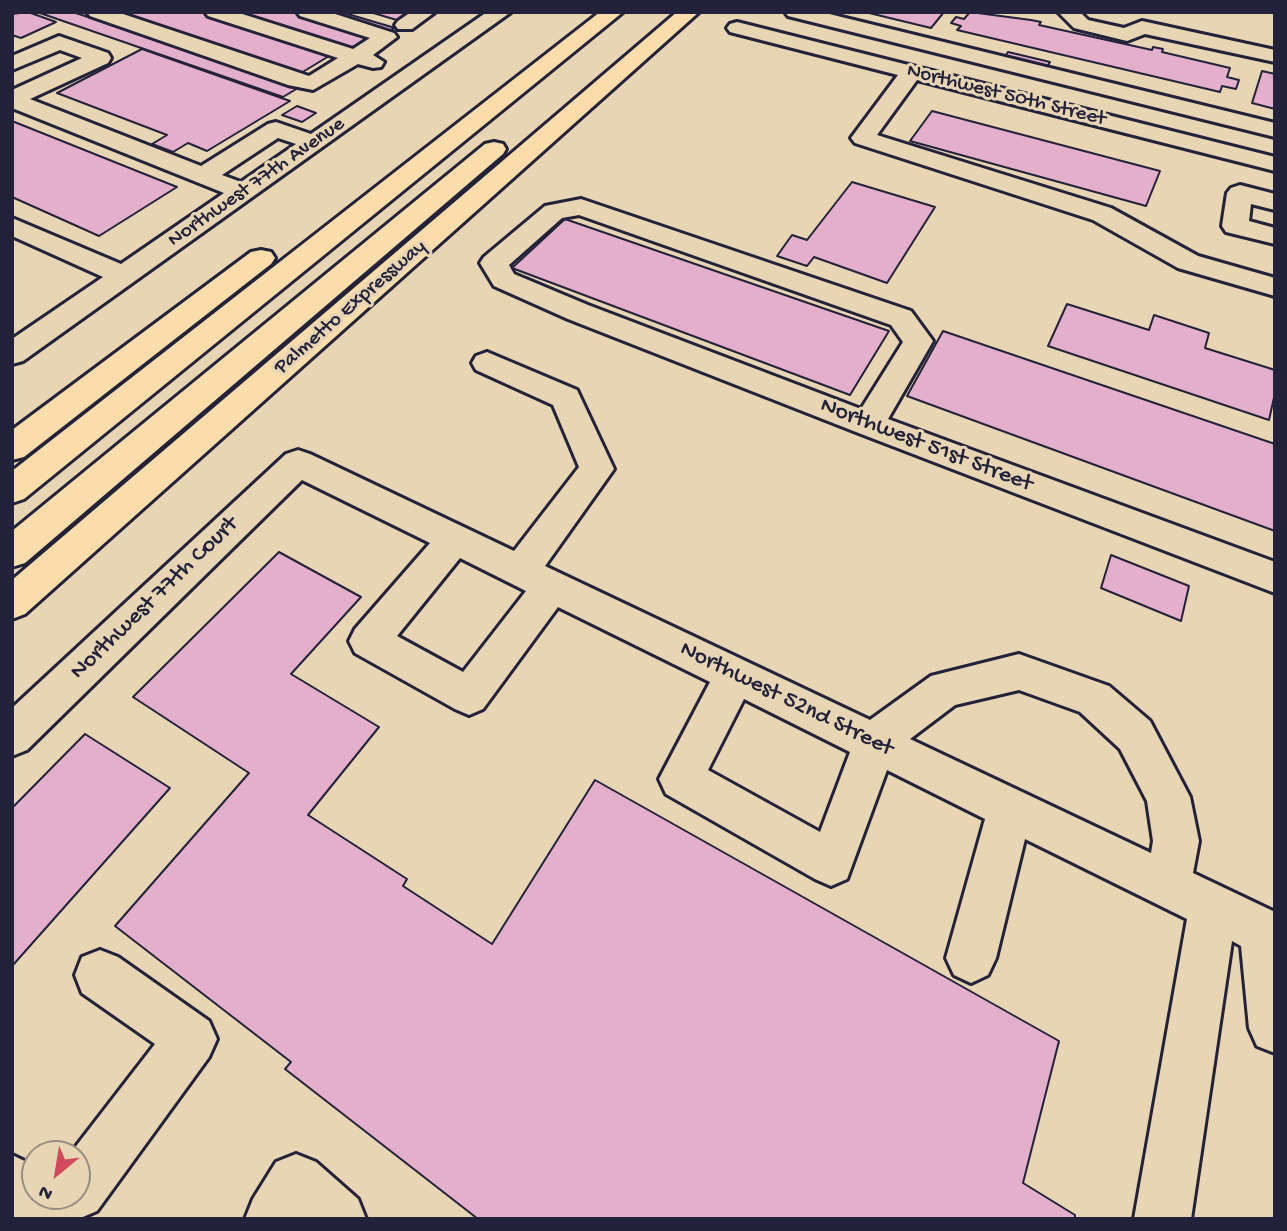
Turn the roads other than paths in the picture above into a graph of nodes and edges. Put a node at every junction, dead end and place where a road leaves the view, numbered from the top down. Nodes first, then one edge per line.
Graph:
1 (97, 12) edge
2 (215, 12) edge
3 (306, 12) edge
4 (425, 12) edge
5 (501, 12) edge
6 (583, 12) edge
7 (613, 12) edge
8 (657, 12) edge
9 (689, 12) edge
10 (795, 12) edge
11 (1068, 12) edge
12 (1144, 20) edge
13 (405, 25) dead end
14 (737, 28) dead end
15 (1275, 56) edge
16 (356, 57) junction
17 (12, 64) edge
18 (912, 72) junction
19 (414, 74) junction
20 (12, 99) edge
21 (1275, 130) edge
22 (315, 143) junction
23 (1275, 164) edge
24 (203, 176) junction
25 (244, 192) junction
26 (1275, 202) edge
27 (12, 226) edge
28 (1275, 236) edge
29 (124, 276) junction
30 (1275, 287) edge
31 (12, 322) edge
32 (38, 336) junction
33 (12, 354) edge
34 (487, 363) dead end
35 (868, 424) junction
36 (12, 448) edge
37 (298, 463) joint
38 (12, 490) edge
39 (454, 540) junction
40 (12, 552) edge
41 (536, 578) junction
42 (1275, 578) edge
43 (12, 603) edge
44 (735, 675) junction
45 (12, 736) edge
46 (875, 743) junction
47 (1010, 809) junction
48 (1168, 886) junction
49 (1213, 907) junction
50 (1269, 934) edge
51 (971, 958) dead end
52 (100, 975) dead end
53 (1275, 1028) edge
54 (91, 1172) edge
55 (12, 1183) edge
56 (50, 1219) edge
57 (274, 1219) edge
58 (338, 1219) edge
59 (1162, 1219) edge

1 - 16 street
2 - 16 street
3 - 16 street
4 - 13 street
5 - 19 street, Northwest 77th Avenue
6 - 36 highway
7 - 38 highway
8 - 40 highway
9 - 43 highway, Palmetto Expressway
10 - 21 street
11 - 12 street
12 - 15 street
14 - 18 street, Northwest 50th Street
16 - 19 street
17 - 20 street
18 - 23 street, Northwest 50th Street
18 - 30 street
19 - 22 street, Northwest 77th Avenue
20 - 24 street
22 - 24 street
22 - 25 street, Northwest 77th Avenue
24 - 25 street
25 - 29 street, Northwest 77th Avenue
26 - 28 street
27 - 29 street
29 - 32 street, Northwest 77th Avenue
31 - 32 street
32 - 33 street, Northwest 77th Avenue
34 - 41 street
35 - 35 street, Northwest 51st Street
35 - 42 street, Northwest 51st Street
37 - 39 street, Northwest 52nd Street
37 - 45 street, Northwest 77th Court
39 - 41 street, Northwest 52nd Street
39 - 41 street
41 - 44 street, Northwest 52nd Street
44 - 46 street, Northwest 52nd Street
44 - 46 street
46 - 47 street, Northwest 52nd Street
46 - 48 street
47 - 48 street, Northwest 52nd Street
47 - 51 street
48 - 49 street, Northwest 52nd Street
49 - 50 street, Northwest 52nd Street
49 - 59 street
50 - 53 street
52 - 54 street
55 - 56 street
57 - 58 street

